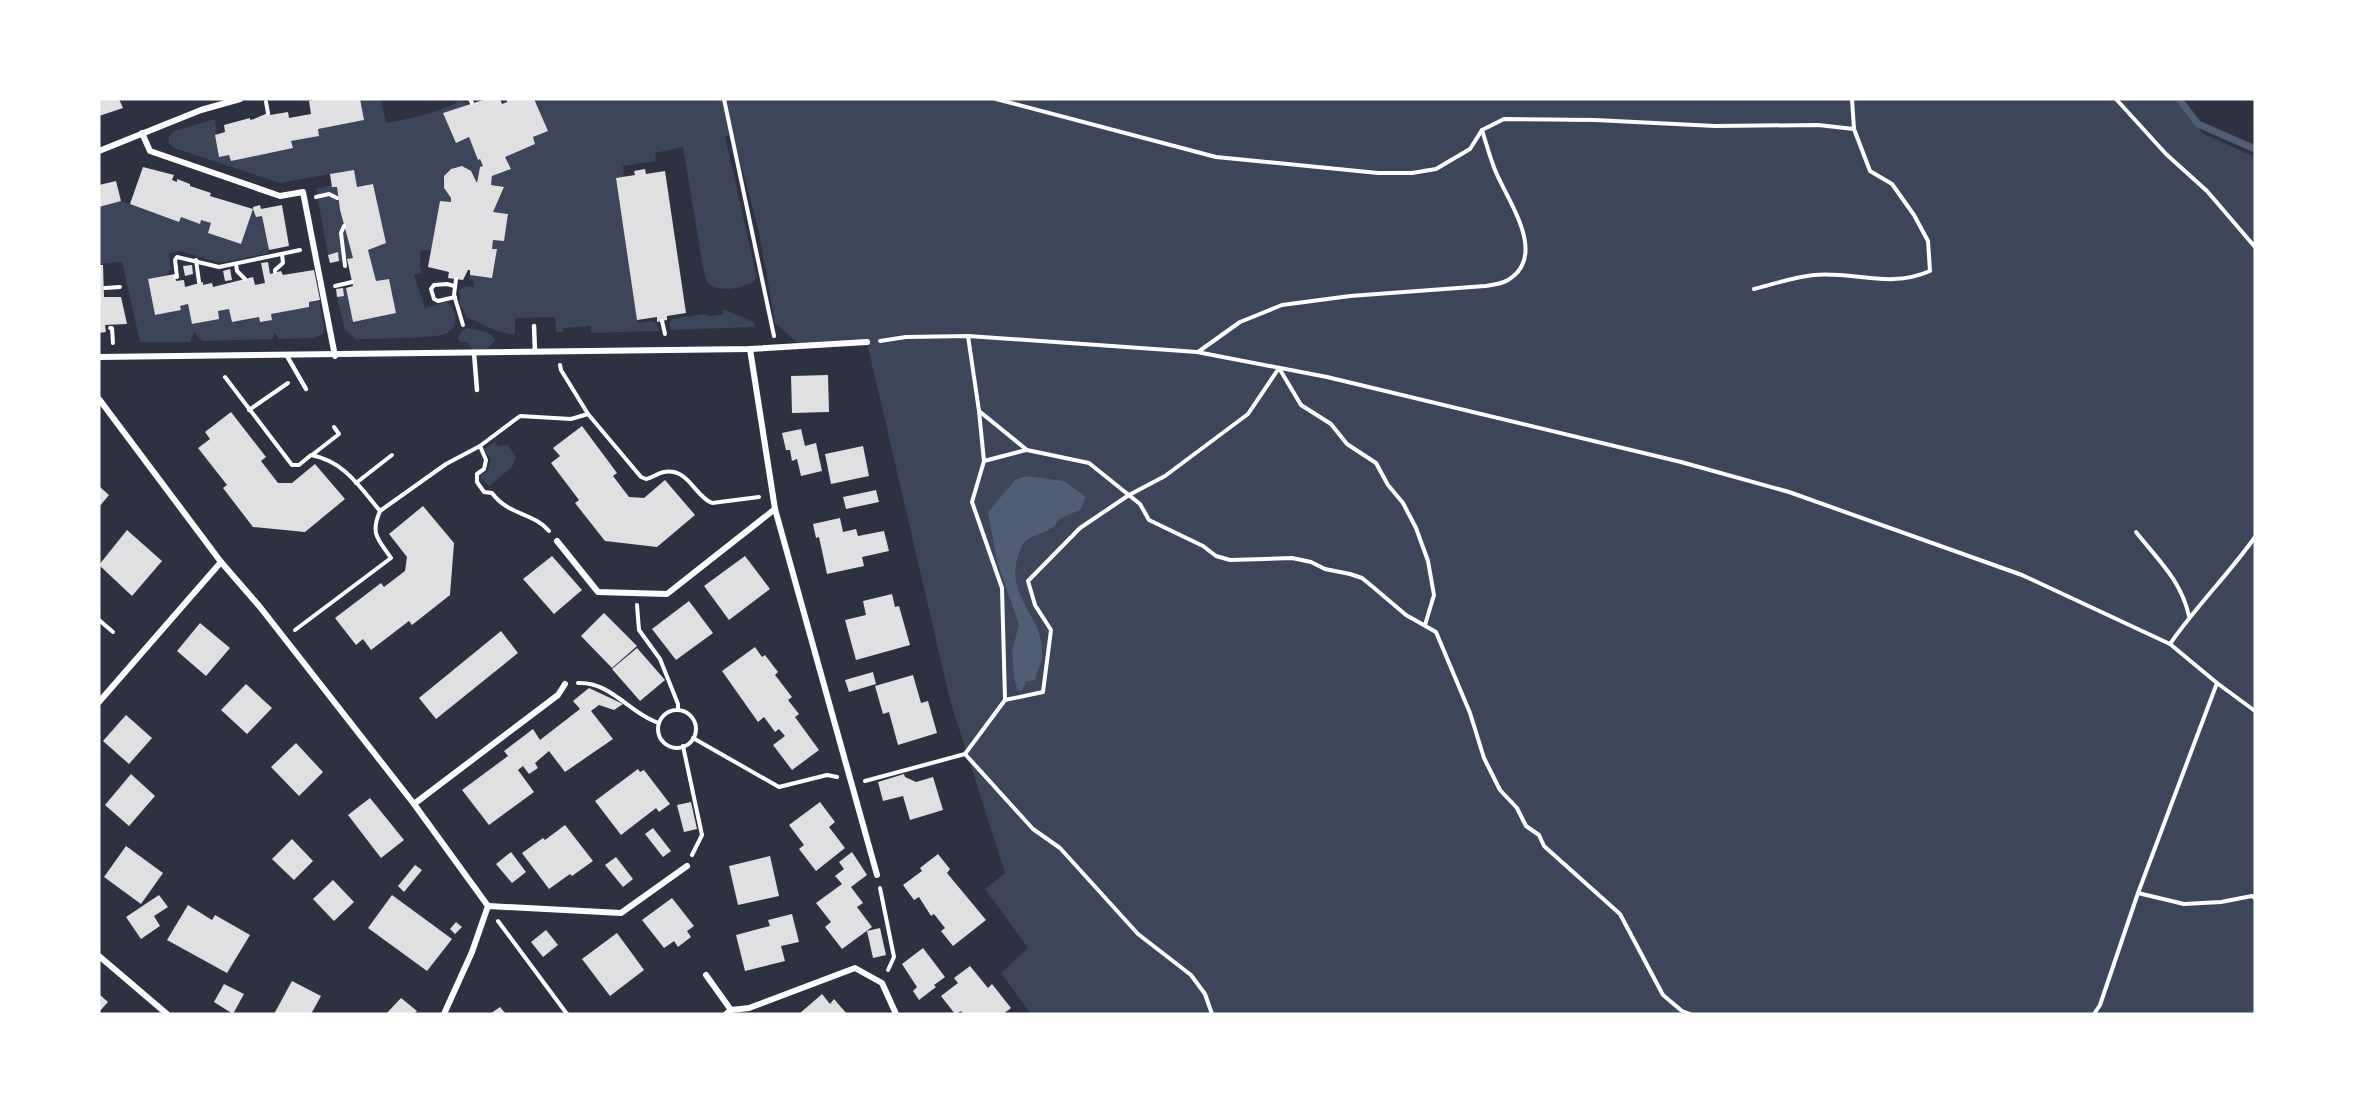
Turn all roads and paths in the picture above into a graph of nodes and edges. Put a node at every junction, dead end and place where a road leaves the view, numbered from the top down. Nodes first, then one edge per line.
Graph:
1 (240, 99) edge
2 (724, 99) edge
3 (996, 99) edge
4 (1852, 99) edge
5 (2116, 99) edge
6 (266, 102) dead end
7 (268, 113) dead end
8 (1854, 129) junction
9 (1482, 130) junction
10 (142, 133) junction
11 (99, 151) edge
12 (318, 196) dead end
13 (337, 198) dead end
14 (344, 226) dead end
15 (315, 247) junction
16 (2255, 247) edge
17 (282, 254) junction
18 (196, 260) junction
19 (236, 264) junction
20 (345, 266) dead end
21 (275, 272) dead end
22 (175, 277) dead end
23 (245, 279) dead end
24 (456, 279) dead end
25 (199, 282) dead end
26 (352, 282) dead end
27 (454, 286) junction
28 (120, 287) dead end
29 (332, 287) dead end
30 (105, 288) dead end
31 (1755, 289) dead end
32 (455, 297) junction
33 (662, 321) dead end
34 (463, 325) dead end
35 (534, 326) dead end
36 (110, 328) dead end
37 (773, 331) dead end
38 (665, 334) dead end
39 (968, 336) junction
40 (867, 342) joint
41 (113, 344) dead end
42 (750, 349) junction
43 (558, 351) junction
44 (535, 352) junction
45 (1197, 352) junction
46 (474, 353) junction
47 (287, 356) junction
48 (335, 356) junction
49 (99, 357) edge
50 (1279, 368) junction
51 (299, 376) junction
52 (225, 377) dead end
53 (306, 389) dead end
54 (477, 390) dead end
55 (99, 399) edge
56 (249, 410) junction
57 (979, 411) junction
58 (588, 414) junction
59 (334, 427) dead end
60 (480, 446) junction
61 (1027, 450) junction
62 (311, 455) junction
63 (392, 455) dead end
64 (984, 461) junction
65 (356, 483) junction
66 (773, 493) junction
67 (1130, 495) junction
68 (775, 509) junction
69 (380, 511) junction
70 (2136, 532) dead end
71 (2255, 537) edge
72 (557, 541) joint
73 (221, 562) junction
74 (635, 593) junction
75 (2189, 616) junction
76 (99, 620) edge
77 (1425, 625) junction
78 (113, 632) dead end
79 (284, 637) junction
80 (2170, 644) junction
81 (2217, 683) junction
82 (564, 684) joint
83 (1005, 700) junction
84 (99, 702) edge
85 (678, 710) junction
86 (2255, 711) edge
87 (659, 723) junction
88 (693, 738) junction
89 (683, 746) junction
90 (965, 754) junction
91 (850, 780) junction
92 (414, 804) junction
93 (687, 866) joint
94 (877, 875) joint
95 (2138, 893) junction
96 (2255, 898) edge
97 (488, 906) junction
98 (498, 921) dead end
99 (99, 956) edge
100 (706, 975) dead end
101 (882, 983) junction
102 (729, 1012) edge
103 (167, 1014) edge
104 (444, 1014) edge
105 (567, 1014) edge
106 (896, 1014) edge
107 (1212, 1014) edge
108 (1690, 1014) edge
109 (2094, 1014) edge

1 - 10 street
2 - 37 path
3 - 9 path
4 - 8 path
5 - 16 path
6 - 7 path
8 - 9 path
8 - 31 path
9 - 45 path
10 - 11 street
10 - 15 street
12 - 13 path
14 - 20 path
15 - 17 path
15 - 48 street
17 - 19 path
17 - 21 path
18 - 19 path
18 - 22 path
18 - 25 path
19 - 23 path
24 - 27 path
26 - 29 path
27 - 32 path
27 - 32 path
28 - 30 path
32 - 34 path
33 - 38 path
35 - 44 lane
36 - 41 path
39 - 40 path
39 - 45 path
39 - 57 path
40 - 42 street
42 - 43 street
42 - 66 street
43 - 44 street
43 - 58 path
44 - 46 street
45 - 50 path
46 - 48 street
46 - 54 lane
47 - 48 street
47 - 49 street
47 - 51 lane
50 - 67 path
50 - 77 path
50 - 80 path
51 - 53 lane
51 - 56 path
52 - 56 path
55 - 73 street
56 - 62 path
57 - 61 path
57 - 64 path
58 - 60 path
58 - 66 path
59 - 62 path
60 - 69 path
60 - 72 path
61 - 64 path
61 - 67 path
62 - 65 path
63 - 65 path
64 - 83 path
65 - 69 path
66 - 68 street
67 - 77 path
67 - 83 path
68 - 74 street
68 - 91 street
69 - 79 path
70 - 75 path
71 - 75 path
72 - 74 street
73 - 79 street
73 - 84 street
74 - 85 path
75 - 80 path
76 - 78 path
77 - 108 path
79 - 92 street
80 - 81 path
81 - 86 path
81 - 95 path
82 - 87 path
82 - 92 street
83 - 90 path
85 - 87 path
85 - 88 path
87 - 89 path
88 - 89 path
88 - 91 path
89 - 93 path
90 - 91 path
90 - 107 path
91 - 94 street
92 - 97 street
93 - 97 street
94 - 101 path
95 - 96 path
95 - 109 path
97 - 104 street
98 - 105 path
99 - 103 street
100 - 102 street
101 - 102 street
101 - 106 street

